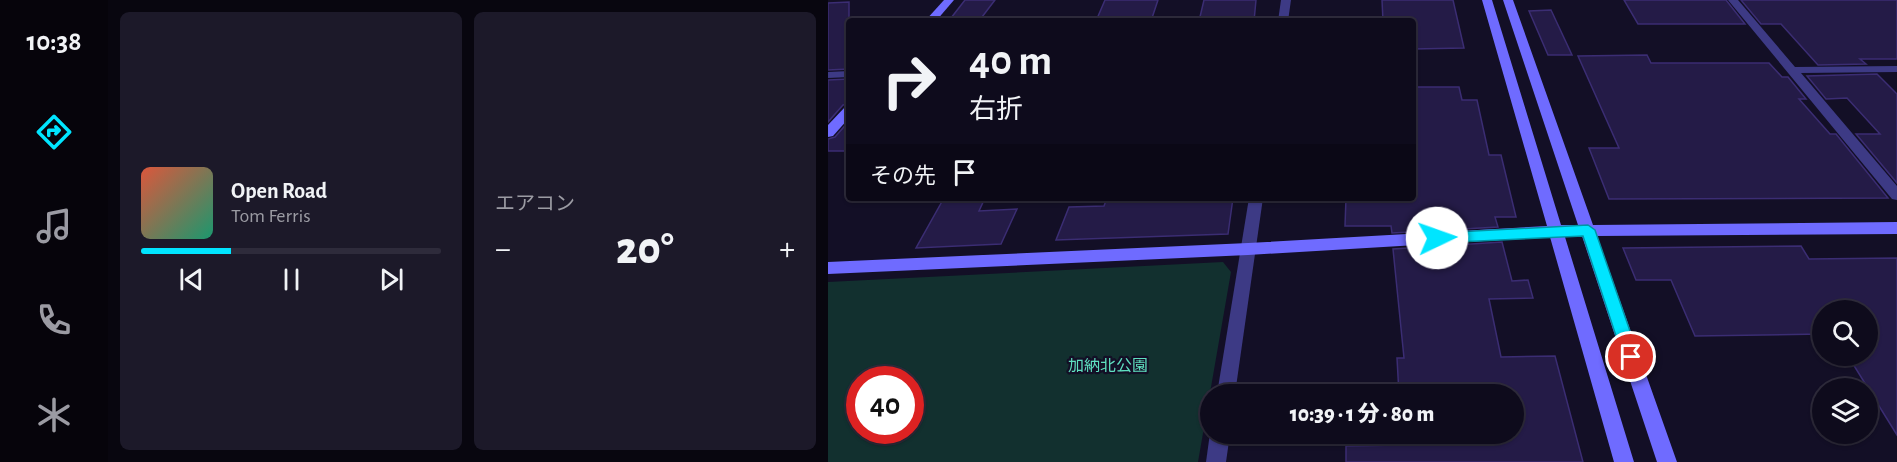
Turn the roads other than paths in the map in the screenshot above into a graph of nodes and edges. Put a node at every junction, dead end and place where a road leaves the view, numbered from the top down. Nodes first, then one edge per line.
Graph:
1 (949, 0) edge
2 (1286, 0) edge
3 (1487, 0) edge
4 (1508, 0) edge
5 (1733, 0) edge
6 (933, 18) edge
7 (1283, 18) edge
8 (1897, 69) edge
9 (1791, 70) junction
10 (846, 74) edge
11 (828, 75) edge
12 (846, 113) edge
13 (828, 133) edge
14 (1897, 195) edge
15 (1256, 201) edge
16 (1897, 228) edge
17 (1588, 230) junction
18 (1556, 231) junction
19 (1248, 249) junction
20 (828, 268) edge
21 (1228, 384) edge
22 (1218, 444) edge
23 (1215, 462) edge
24 (1624, 462) edge
25 (1667, 462) edge

1 - 6 street
2 - 7 street
3 - 18 street
4 - 17 street
5 - 9 street
8 - 9 street
9 - 14 street
10 - 11 street
12 - 13 street
15 - 19 street
16 - 17 street
17 - 18 street
17 - 25 street
18 - 19 street
18 - 24 street
19 - 20 street
19 - 21 street
22 - 23 street

